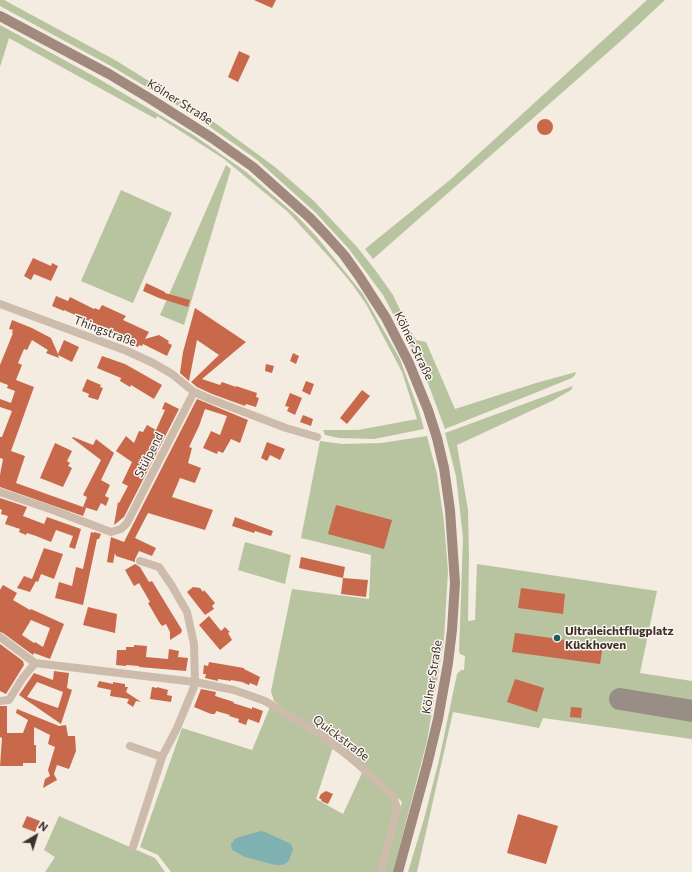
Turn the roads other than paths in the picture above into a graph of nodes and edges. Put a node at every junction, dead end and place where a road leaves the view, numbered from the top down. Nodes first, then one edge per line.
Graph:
1 (0, 16) edge
2 (0, 304) edge
3 (194, 392) junction
4 (317, 437) dead end
5 (0, 492) edge
6 (140, 561) dead end
7 (0, 637) edge
8 (35, 663) junction
9 (195, 682) junction
10 (0, 701) edge
11 (130, 746) dead end
12 (162, 757) junction
13 (133, 847) dead end
14 (381, 872) edge
15 (398, 872) edge

1 - 15 main road, Kölner Straße
2 - 3 street, Thingstraße
3 - 4 street
3 - 5 street, Stülpend
6 - 9 street
7 - 8 street
8 - 9 street, Quickstraße
8 - 10 street
9 - 12 street
9 - 14 street, Quickstraße
11 - 12 street
12 - 13 street

